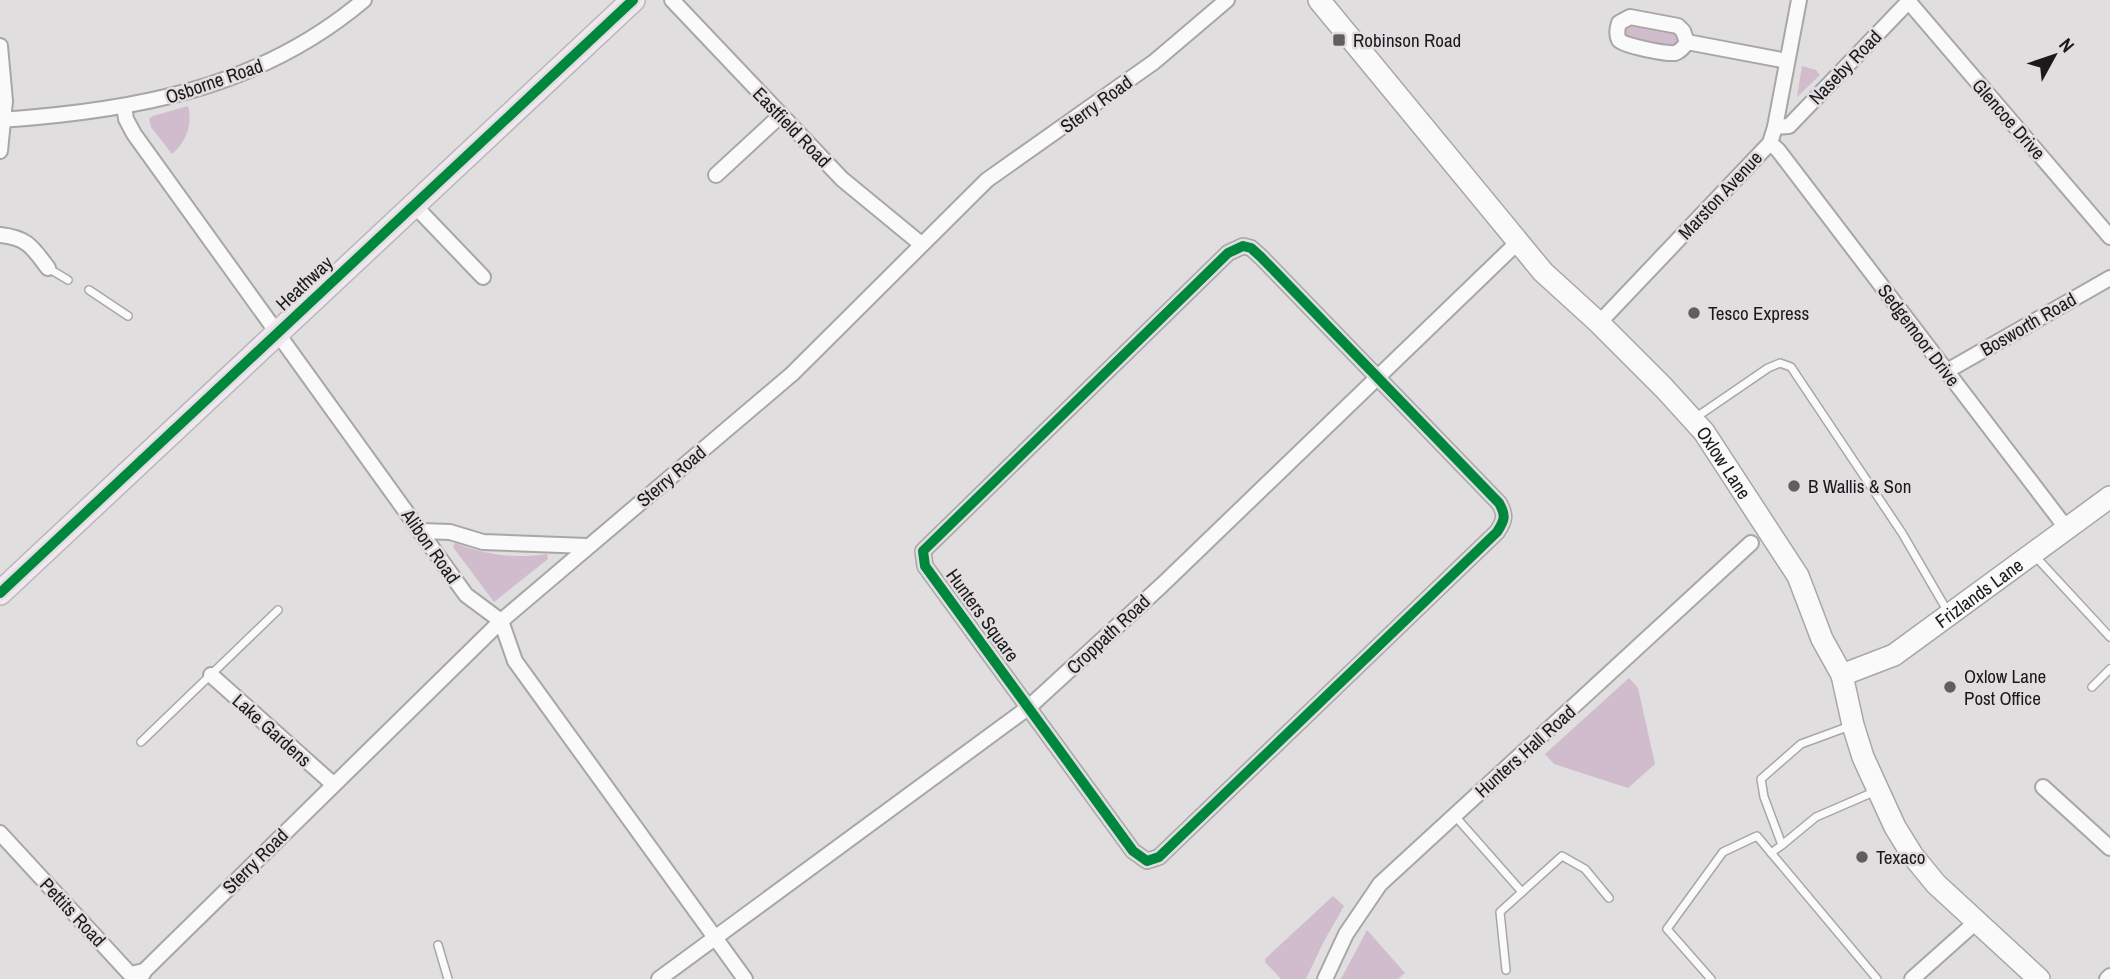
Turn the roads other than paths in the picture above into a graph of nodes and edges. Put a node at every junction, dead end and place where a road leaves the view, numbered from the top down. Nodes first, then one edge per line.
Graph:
1 (364, 0) edge
2 (633, 0) edge
3 (672, 0) edge
4 (1227, 0) edge
5 (1319, 0) edge
6 (1799, 0) edge
7 (1910, 1) edge
8 (1687, 42) dead end
9 (0, 46) edge
10 (1787, 61) junction
11 (124, 106) junction
12 (780, 116) junction
13 (2, 120) edge
14 (1775, 127) junction
15 (1770, 143) junction
16 (0, 151) edge
17 (716, 175) dead end
18 (414, 205) junction
19 (0, 235) edge
20 (2110, 237) edge
21 (1518, 242) junction
22 (921, 244) junction
23 (48, 268) joint
24 (483, 277) dead end
25 (2110, 278) edge
26 (68, 280) dead end
27 (89, 290) dead end
28 (128, 316) dead end
29 (1599, 323) junction
30 (278, 333) junction
31 (1947, 371) junction
32 (1376, 377) junction
33 (1693, 419) junction
34 (2110, 497) edge
35 (2067, 529) junction
36 (421, 531) junction
37 (1751, 543) dead end
38 (587, 546) junction
39 (2034, 554) junction
40 (0, 593) edge
41 (278, 610) dead end
42 (1950, 615) junction
43 (501, 621) junction
44 (2110, 637) edge
45 (2110, 669) edge
46 (211, 675) junction
47 (1842, 675) junction
48 (2092, 687) dead end
49 (1029, 707) junction
50 (1853, 725) junction
51 (141, 742) dead end
52 (333, 784) junction
53 (2043, 788) dead end
54 (1877, 790) junction
55 (1455, 816) junction
56 (0, 833) edge
57 (1782, 845) junction
58 (2110, 848) edge
59 (1771, 853) junction
60 (1522, 892) junction
61 (1609, 898) dead end
62 (1976, 922) junction
63 (715, 938) junction
64 (438, 945) dead end
65 (1506, 970) dead end
66 (141, 976) edge
67 (448, 979) edge
68 (659, 979) edge
69 (745, 979) edge
70 (1325, 979) edge
71 (1711, 979) edge
72 (1877, 979) edge
73 (1912, 979) edge
74 (2039, 979) edge

1 - 11 street, Osborne Road
2 - 18 main road, Heathway
3 - 12 street, Eastfield Road
4 - 22 street, Sterry Road
5 - 21 street, Oxlow Lane
6 - 10 street, Marston Avenue
7 - 14 street, Naseby Road
7 - 20 street, Glencoe Drive
8 - 10 street
9 - 13 street
10 - 14 street, Marston Avenue
11 - 13 street, Osborne Road
11 - 30 street, Alibon Road
12 - 17 street
12 - 22 street, Eastfield Road
13 - 16 street
14 - 15 street, Marston Avenue
15 - 29 street, Marston Avenue
15 - 31 street, Sedgemoor Drive
18 - 24 street
18 - 30 main road, Heathway
19 - 23 street
21 - 29 street, Oxlow Lane
21 - 32 street, Croppath Road
22 - 38 street, Sterry Road
23 - 26 lane
25 - 31 street, Bosworth Road
27 - 28 lane
29 - 33 street, Oxlow Lane
30 - 36 street, Alibon Road
30 - 40 main road, Heathway
31 - 35 street, Sedgemoor Drive
32 - 49 street, Croppath Road
32 - 49 street, Hunters Square
32 - 49 street, Hunters Square
33 - 42 lane
33 - 47 street, Oxlow Lane
34 - 35 street, Frizlands Lane
35 - 39 street, Frizlands Lane
36 - 38 street
36 - 43 street, Alibon Road
37 - 55 street, Hunters Hall Road
38 - 43 street, Sterry Road
39 - 42 street, Frizlands Lane
39 - 44 lane
41 - 46 lane
42 - 47 street, Frizlands Lane
43 - 52 street, Sterry Road
43 - 63 street
45 - 48 lane
46 - 51 lane
46 - 52 street, Lake Gardens
47 - 50 street, Oxlow Lane
49 - 63 street, Croppath Road
50 - 54 street, Oxlow Lane
50 - 57 lane
52 - 66 street, Sterry Road
53 - 58 street
54 - 57 lane
54 - 62 street, Oxlow Lane
55 - 60 lane
55 - 70 street, Hunters Hall Road
56 - 66 street, Pettits Road
57 - 59 lane
59 - 71 lane
59 - 72 lane
60 - 61 lane
60 - 65 lane
62 - 73 street
62 - 74 street, Oxlow Lane
63 - 68 street, Croppath Road
63 - 69 street
64 - 67 lane

